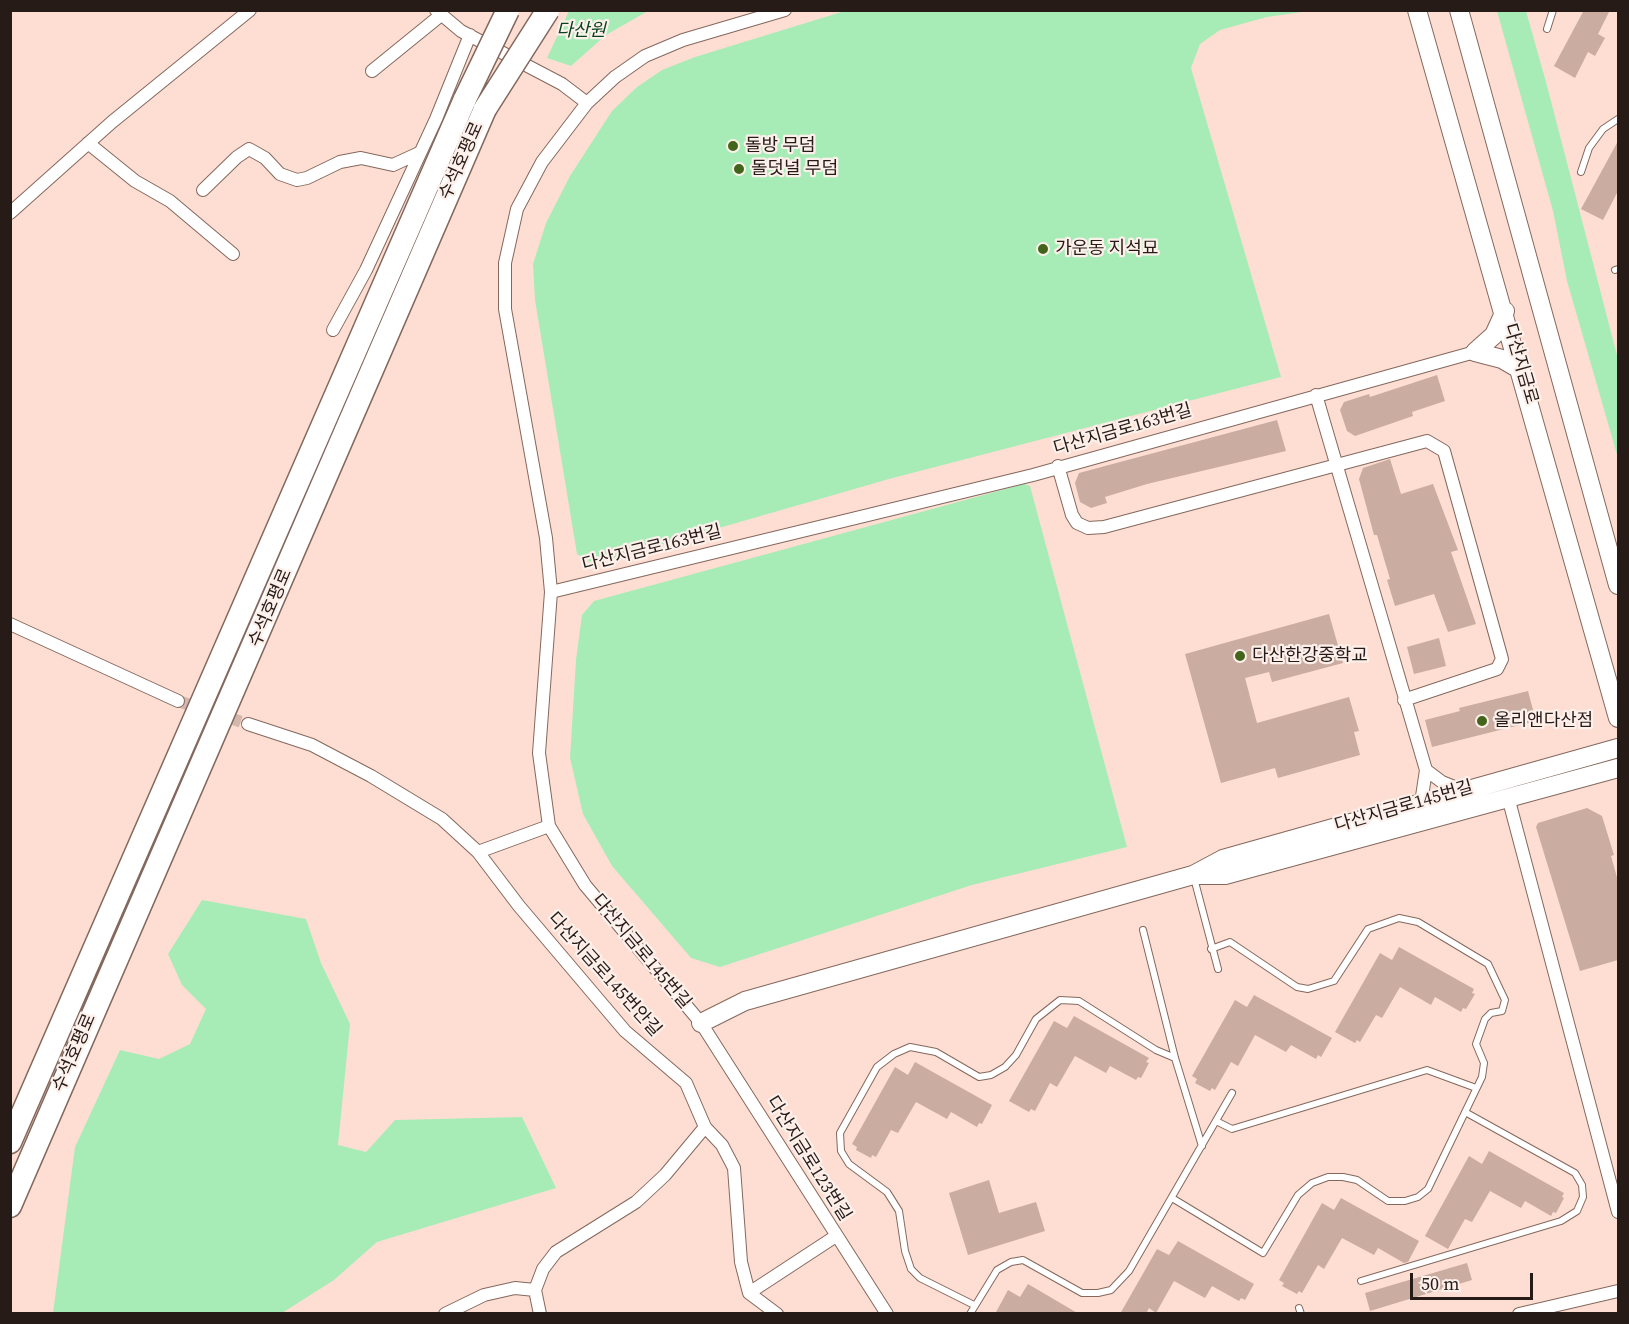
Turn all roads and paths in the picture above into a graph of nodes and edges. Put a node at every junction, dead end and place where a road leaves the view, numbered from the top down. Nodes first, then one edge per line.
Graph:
1 (250, 10) edge
2 (508, 10) edge
3 (533, 10) edge
4 (548, 10) edge
5 (785, 10) edge
6 (1417, 10) edge
7 (1459, 10) edge
8 (1553, 10) edge
9 (438, 13) edge
10 (1546, 29) dead end
11 (470, 35) junction
12 (372, 71) dead end
13 (587, 103) junction
14 (475, 104) junction
15 (1618, 119) edge
16 (88, 143) junction
17 (419, 153) junction
18 (1581, 172) dead end
19 (203, 190) dead end
20 (10, 213) edge
21 (233, 254) dead end
22 (1505, 311) junction
23 (333, 330) dead end
24 (1475, 352) junction
25 (1521, 370) junction
26 (1316, 395) junction
27 (1335, 464) junction
28 (1058, 466) junction
29 (1618, 585) edge
30 (550, 592) junction
31 (10, 624) edge
32 (1404, 700) junction
33 (178, 701) tunnel mouth
34 (1618, 718) edge
35 (248, 724) tunnel mouth
36 (1618, 748) edge
37 (1618, 768) edge
38 (1426, 770) junction
39 (1462, 790) junction
40 (1508, 797) junction
41 (1421, 803) junction
42 (549, 826) junction
43 (478, 852) junction
44 (1193, 875) junction
45 (1143, 930) dead end
46 (1211, 948) junction
47 (1218, 969) dead end
48 (701, 1023) junction
49 (1175, 1058) junction
50 (1476, 1088) junction
51 (1232, 1093) dead end
52 (1465, 1112) junction
53 (1216, 1121) junction
54 (705, 1127) junction
55 (10, 1142) edge
56 (1202, 1146) junction
57 (1172, 1198) junction
58 (10, 1206) edge
59 (1618, 1212) edge
60 (836, 1236) junction
61 (1361, 1281) dead end
62 (535, 1290) junction
63 (1618, 1291) edge
64 (749, 1293) junction
65 (974, 1305) junction
66 (1559, 1308) edge
67 (445, 1314) edge
68 (540, 1314) edge
69 (777, 1314) edge
70 (887, 1314) edge
71 (970, 1314) edge
72 (1519, 1314) edge

1 - 16 street
2 - 14 highway, 수석호평로, bridge
3 - 14 highway, 수석호평로, bridge
4 - 14 highway, bridge
5 - 13 street
6 - 22 street, 다산지금로
7 - 29 street, 다산지금로
8 - 10 lane
9 - 11 street
9 - 12 street
11 - 13 street
11 - 17 street
13 - 30 street
14 - 55 highway, 수석호평로
14 - 58 highway, 수석호평로
15 - 18 lane
16 - 20 street
16 - 21 street
17 - 19 street
17 - 23 street
22 - 24 street
22 - 25 street, 다산지금로
24 - 25 street
24 - 26 street, 다산지금로163번길
25 - 34 street, 다산지금로
26 - 27 street
26 - 28 street, 다산지금로163번길
27 - 28 street
27 - 32 street
27 - 32 street
28 - 30 street, 다산지금로163번길
30 - 42 street, 다산지금로145번길
31 - 33 street
32 - 38 street
35 - 43 street, 다산지금로145번안길
36 - 39 street, 다산지금로145번길
37 - 40 street, 다산지금로145번길
38 - 39 street
38 - 41 street
39 - 41 street, 다산지금로145번길
40 - 44 street, 다산지금로145번길
40 - 59 street
41 - 44 street, 다산지금로145번길
42 - 43 street
42 - 48 street, 다산지금로145번길
43 - 54 street, 다산지금로145번안길
44 - 46 lane
44 - 48 street, 다산지금로145번길
45 - 49 lane
46 - 47 lane
46 - 50 lane
48 - 60 street, 다산지금로123번길
49 - 56 lane
49 - 65 lane
50 - 52 lane
50 - 53 lane
51 - 53 lane
52 - 57 lane
52 - 61 lane
53 - 56 lane
54 - 62 street
54 - 64 street, 다산지금로145번안길
56 - 57 lane
57 - 65 lane
60 - 64 street
60 - 70 street, 다산지금로123번길
62 - 67 street
62 - 68 street
63 - 66 street
64 - 69 street
65 - 71 lane
66 - 72 street

